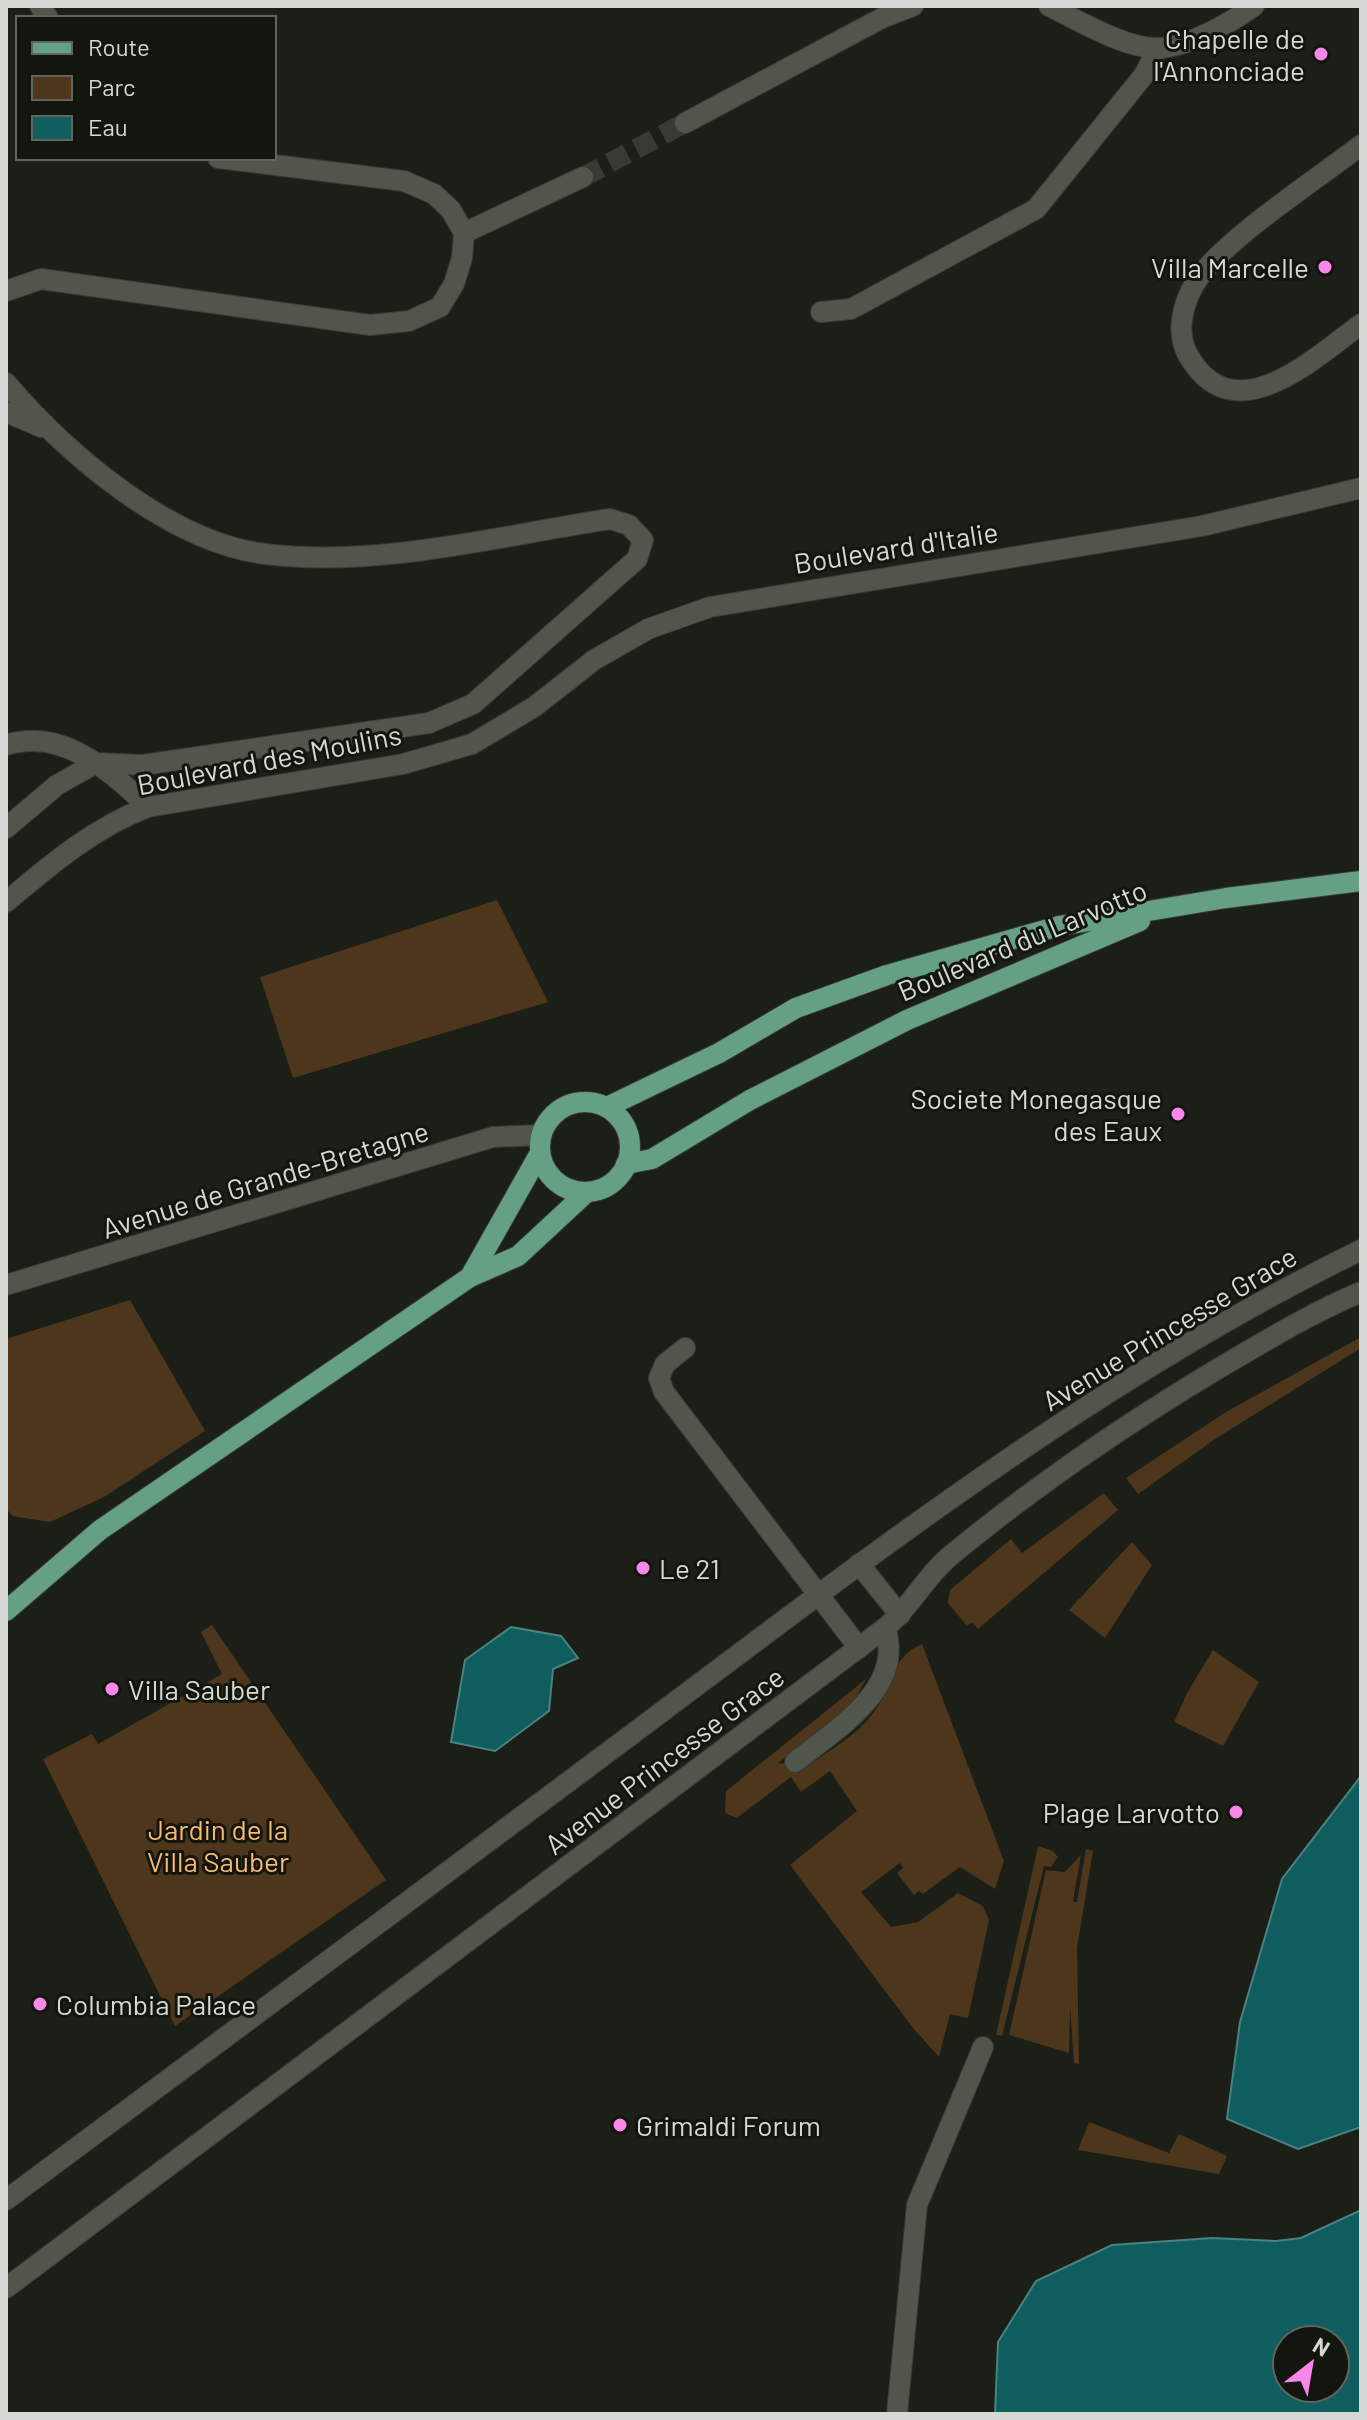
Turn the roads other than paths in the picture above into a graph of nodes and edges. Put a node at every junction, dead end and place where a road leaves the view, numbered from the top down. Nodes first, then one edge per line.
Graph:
1 (913, 6) edge
2 (1049, 6) edge
3 (1254, 6) edge
4 (1158, 48) junction
5 (685, 123) tunnel mouth
6 (1361, 145) edge
7 (234, 160) edge
8 (583, 177) tunnel mouth
9 (464, 233) junction
10 (7, 292) edge
11 (821, 312) dead end
12 (1361, 324) edge
13 (6, 383) edge
14 (6, 412) edge
15 (48, 430) junction
16 (1361, 488) edge
17 (472, 744) joint
18 (6, 745) edge
19 (96, 763) junction
20 (148, 807) junction
21 (6, 828) edge
22 (1361, 881) edge
23 (6, 902) edge
24 (1169, 909) junction
25 (607, 1107) junction
26 (540, 1144) junction
27 (626, 1164) junction
28 (587, 1192) junction
29 (1361, 1250) edge
30 (470, 1277) junction
31 (6, 1285) edge
32 (1361, 1292) edge
33 (685, 1348) dead end
34 (859, 1564) junction
35 (816, 1596) junction
36 (6, 1611) edge
37 (893, 1622) junction
38 (859, 1648) junction
39 (795, 1762) dead end
40 (983, 2047) dead end
41 (6, 2200) edge
42 (6, 2288) edge
43 (897, 2414) edge

1 - 5 street
2 - 4 street
3 - 4 street
4 - 11 street
6 - 12 street
7 - 9 street
8 - 9 street
9 - 10 street
13 - 15 street
14 - 15 street
15 - 19 street
16 - 17 street, Boulevard d'Italie
17 - 20 street, Boulevard des Moulins
18 - 19 street
19 - 20 street
19 - 21 street
20 - 23 street, Boulevard des Moulins
22 - 24 main road
24 - 25 main road, Boulevard du Larvotto
24 - 27 main road, Boulevard du Larvotto
25 - 26 main road
25 - 27 main road
26 - 28 main road
26 - 30 main road
26 - 31 street, Avenue de Grande-Bretagne
27 - 28 main road
28 - 30 main road
29 - 34 street, Avenue Princesse Grace
30 - 36 main road
32 - 37 street, Avenue Princesse Grace
33 - 35 street
34 - 35 street, Avenue Princesse Grace
34 - 37 street
35 - 38 street
35 - 41 street, Avenue Princesse Grace
37 - 38 street, Avenue Princesse Grace
37 - 39 street
38 - 42 street, Avenue Princesse Grace
40 - 43 street

